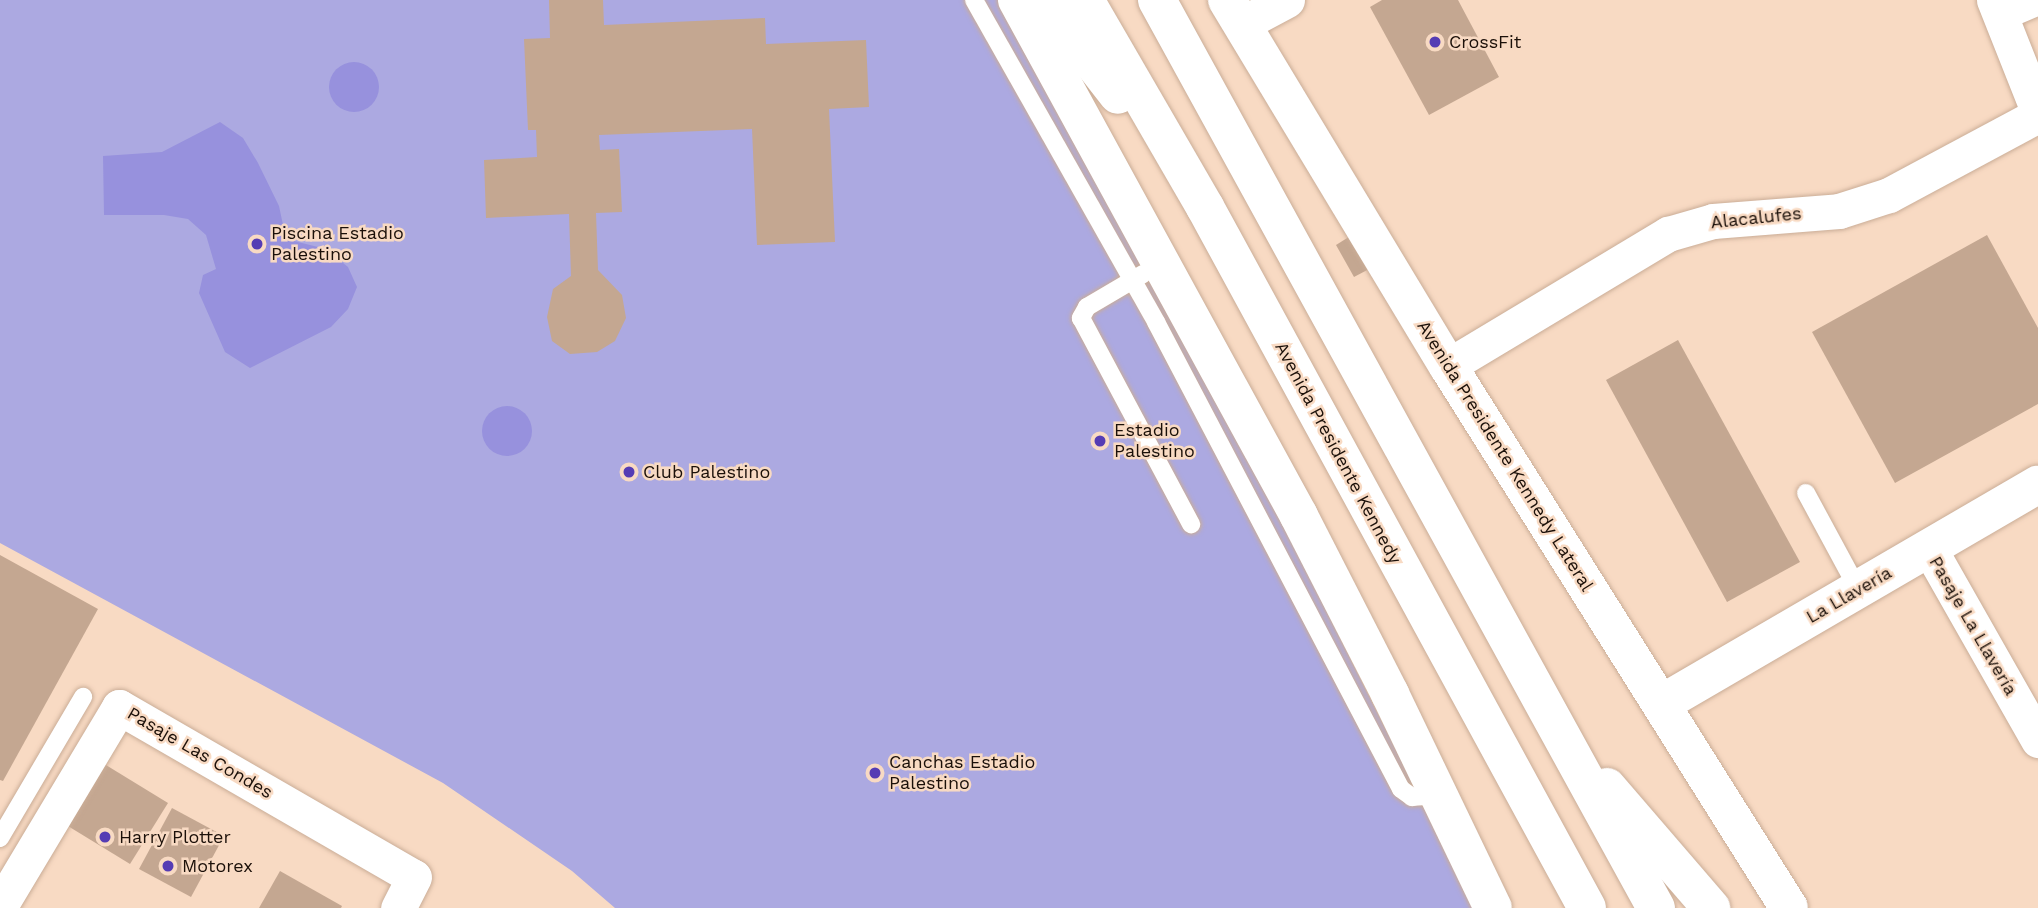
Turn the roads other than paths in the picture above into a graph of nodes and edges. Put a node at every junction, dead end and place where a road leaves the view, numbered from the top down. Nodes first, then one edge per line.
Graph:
1 (974, 0) edge
2 (1017, 0) edge
3 (1044, 0) edge
4 (1085, 0) edge
5 (1157, 0) edge
6 (1287, 0) edge
7 (2031, 0) edge
8 (1997, 7) edge
9 (1235, 12) edge
10 (2038, 113) edge
11 (1205, 207) junction
12 (1148, 273) junction
13 (1448, 366) junction
14 (2038, 485) edge
15 (1806, 494) dead end
16 (1191, 524) dead end
17 (1929, 548) junction
18 (1858, 590) junction
19 (83, 697) dead end
20 (1661, 704) junction
21 (2038, 740) edge
22 (1567, 748) junction
23 (0, 838) edge
24 (1580, 899) edge
25 (0, 906) edge
26 (398, 908) edge
27 (1493, 908) edge
28 (1656, 908) edge
29 (1711, 908) edge
30 (1789, 908) edge

1 - 12 lane
2 - 12 main road
3 - 11 main road
4 - 11 main road, Avenida Presidente Kennedy
5 - 22 main road
6 - 9 street
7 - 8 street
8 - 10 street
9 - 13 main road, Avenida Presidente Kennedy Lateral
10 - 13 street, Alacalufes
11 - 24 main road, Avenida Presidente Kennedy
12 - 16 lane
12 - 27 main road
13 - 20 main road, Avenida Presidente Kennedy Lateral
14 - 17 main road, La Llavería
15 - 18 lane
17 - 18 main road, La Llavería
17 - 21 street, Pasaje La Llavería
18 - 20 main road, La Llavería
19 - 23 lane
20 - 30 main road, Avenida Presidente Kennedy Lateral
22 - 28 main road
22 - 29 main road
25 - 26 street, Pasaje Las Condes

